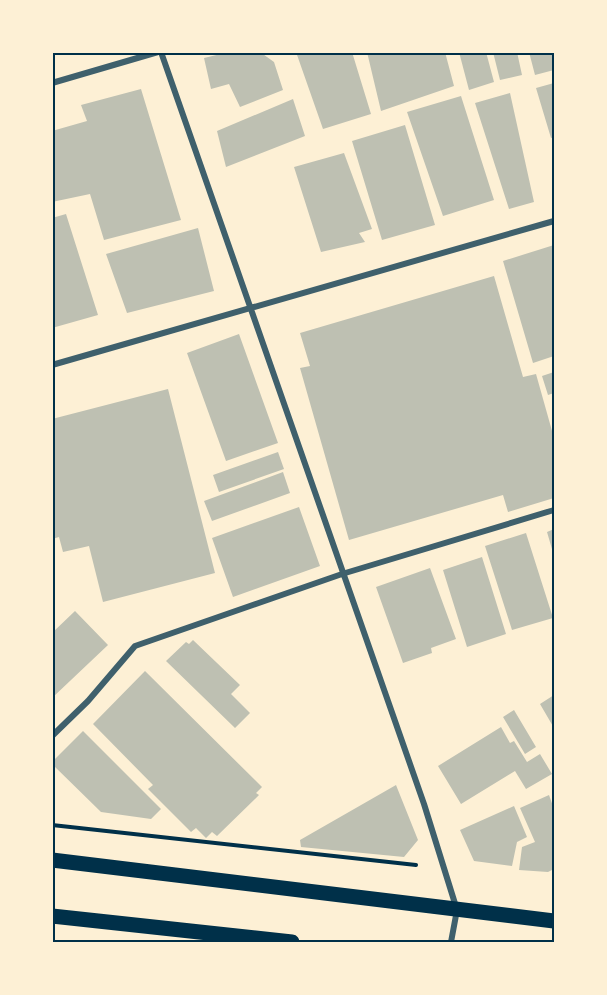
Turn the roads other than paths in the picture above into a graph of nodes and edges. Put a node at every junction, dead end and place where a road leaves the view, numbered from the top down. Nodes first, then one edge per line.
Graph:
1 (160, 52) edge
2 (52, 83) edge
3 (555, 221) edge
4 (250, 307) junction
5 (52, 365) edge
6 (555, 510) edge
7 (342, 574) junction
8 (52, 736) edge
9 (52, 860) edge
10 (457, 910) junction
11 (52, 916) edge
12 (555, 921) edge
13 (292, 942) edge
14 (451, 942) edge

1 - 2 street
1 - 4 street
3 - 4 street
4 - 5 street
4 - 7 street
6 - 7 street
7 - 8 street
7 - 10 street
9 - 10 main road
10 - 12 main road
10 - 14 street
11 - 13 main road

